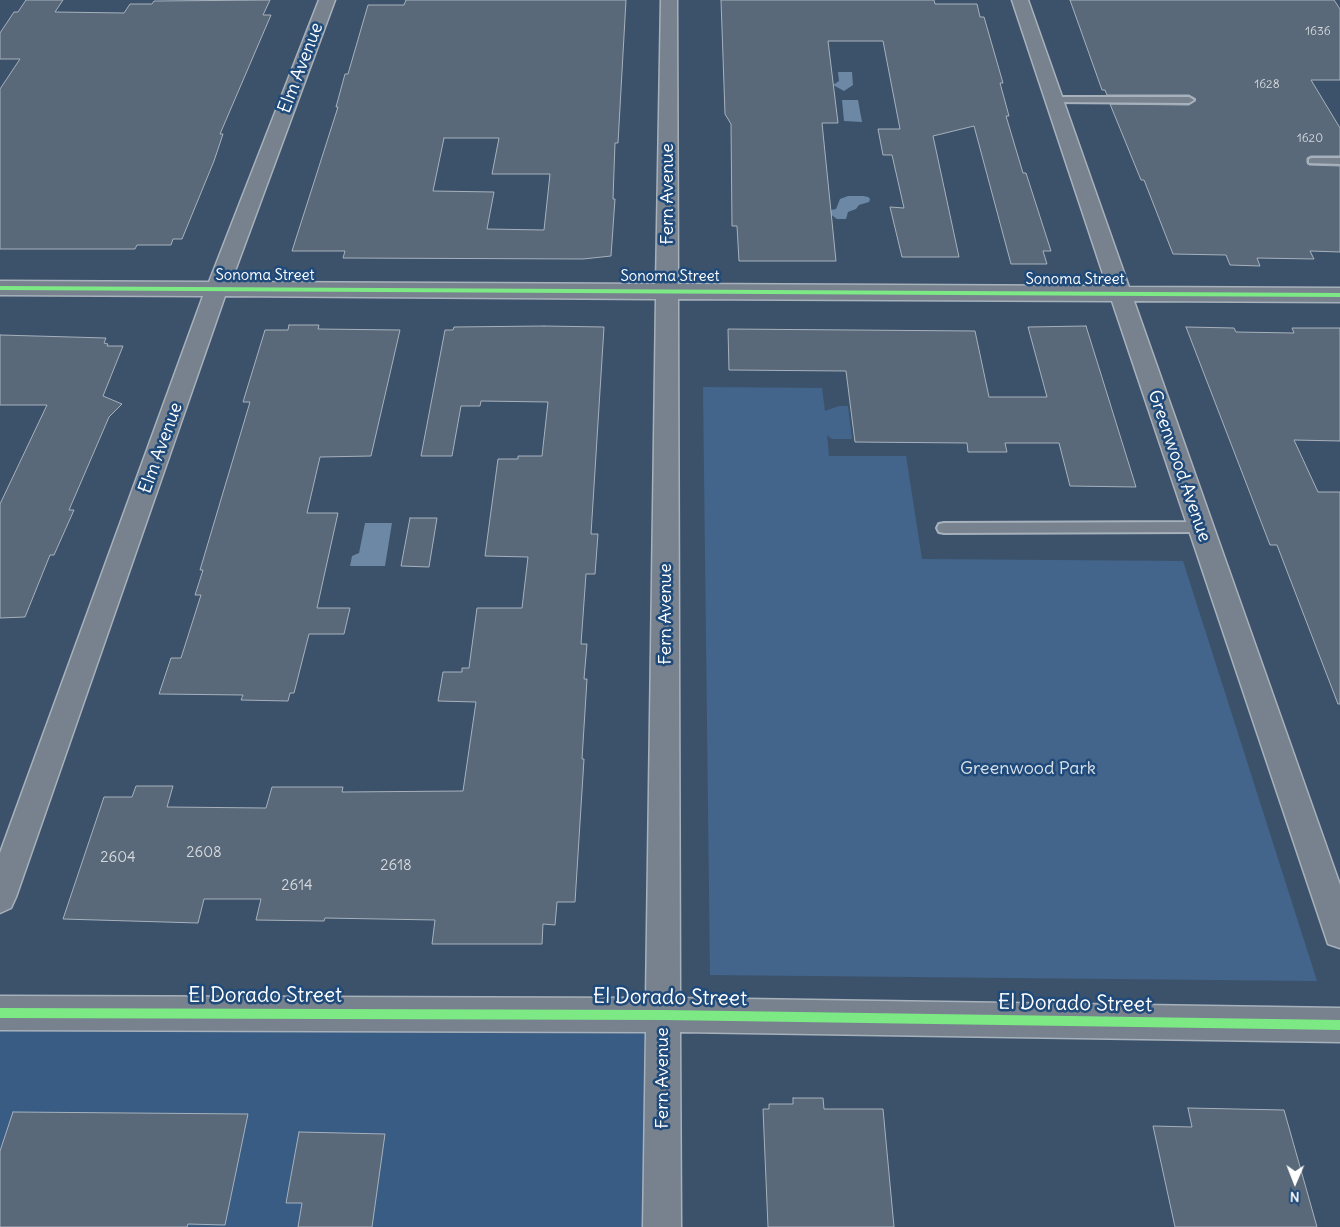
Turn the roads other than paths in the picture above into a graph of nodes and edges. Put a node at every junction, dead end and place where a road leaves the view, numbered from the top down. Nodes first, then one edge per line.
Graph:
1 (327, 0) edge
2 (669, 0) edge
3 (1020, 0) edge
4 (1054, 100) junction
5 (1188, 100) dead end
6 (1312, 161) dead end
7 (1340, 161) edge
8 (0, 288) edge
9 (217, 289) junction
10 (668, 290) junction
11 (1120, 294) junction
12 (1340, 295) edge
13 (1200, 527) junction
14 (944, 528) dead end
15 (0, 897) edge
16 (1340, 932) edge
17 (0, 1013) edge
18 (663, 1015) junction
19 (1340, 1025) edge
20 (662, 1227) edge

1 - 9 street, Elm Avenue
2 - 10 street, Fern Avenue
3 - 4 street, Greenwood Avenue
4 - 5 lane
4 - 11 street, Greenwood Avenue
6 - 7 lane
8 - 9 street, Sonoma Street
9 - 10 street, Sonoma Street
9 - 15 street, Elm Avenue
10 - 11 street, Sonoma Street
10 - 18 street, Fern Avenue
11 - 12 street, Sonoma Street
11 - 13 street, Greenwood Avenue
13 - 14 lane
13 - 16 street, Greenwood Avenue
17 - 18 street, El Dorado Street
18 - 19 street, El Dorado Street
18 - 20 street, Fern Avenue

